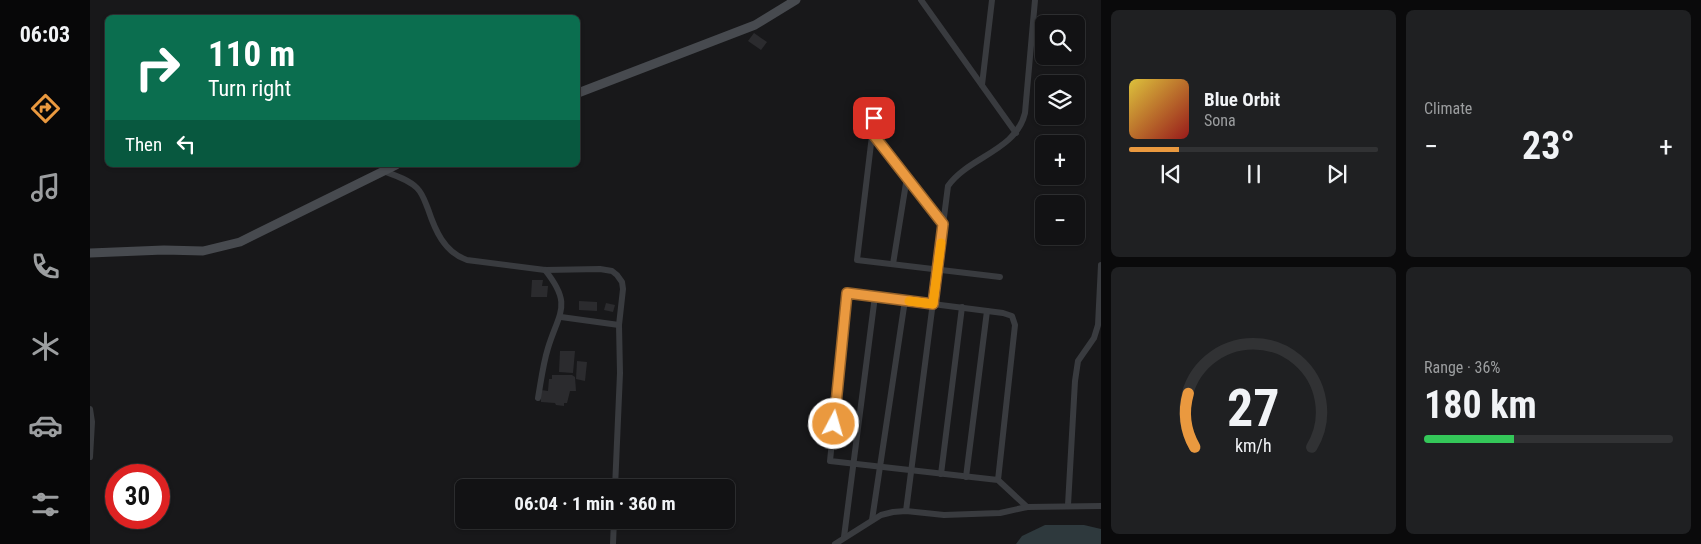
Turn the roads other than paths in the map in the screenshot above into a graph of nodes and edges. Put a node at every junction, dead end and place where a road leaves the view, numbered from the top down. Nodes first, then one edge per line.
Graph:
1 (796, 0) edge
2 (921, 0) edge
3 (992, 0) edge
4 (1035, 0) edge
5 (982, 85) junction
6 (580, 92) edge
7 (874, 118) dead end
8 (872, 133) junction
9 (1016, 133) junction
10 (391, 167) edge
11 (382, 171) junction
12 (907, 178) junction
13 (943, 224) junction
14 (90, 253) edge
15 (893, 264) junction
16 (1101, 265) edge
17 (545, 270) junction
18 (937, 270) junction
19 (1000, 277) dead end
20 (875, 296) junction
21 (905, 300) junction
22 (933, 304) junction
23 (962, 307) junction
24 (987, 310) junction
25 (561, 317) junction
26 (619, 325) junction
27 (538, 398) dead end
28 (90, 409) edge
29 (90, 456) edge
30 (854, 464) junction
31 (880, 467) junction
32 (911, 470) junction
33 (941, 474) junction
34 (966, 477) junction
35 (615, 479) edge
36 (998, 480) junction
37 (1068, 505) junction
38 (1101, 506) edge
39 (1027, 507) junction
40 (906, 511) junction
41 (872, 520) junction
42 (614, 529) edge
43 (844, 537) junction
44 (613, 544) edge
45 (836, 544) edge

1 - 6 street
2 - 5 street
3 - 5 street
4 - 9 street
5 - 9 street
7 - 8 street
8 - 12 street
8 - 15 street
9 - 13 street
10 - 11 street
11 - 14 street
11 - 17 street
12 - 13 street
12 - 15 street
13 - 18 street
15 - 18 street
16 - 37 street
17 - 25 street
17 - 26 street
18 - 19 street
18 - 22 street
20 - 21 street
20 - 30 street
20 - 30 street
21 - 22 street
21 - 31 street
22 - 23 street
22 - 32 street
23 - 24 street
23 - 33 street
24 - 34 street
24 - 36 street
25 - 26 street
25 - 27 street
26 - 35 street
28 - 29 street
30 - 31 street
30 - 43 street
31 - 32 street
31 - 41 street
32 - 33 street
32 - 40 street
33 - 34 street
34 - 36 street
36 - 39 street
37 - 38 street
37 - 39 street
39 - 40 street
40 - 41 street
41 - 43 street
42 - 44 street
43 - 45 street

